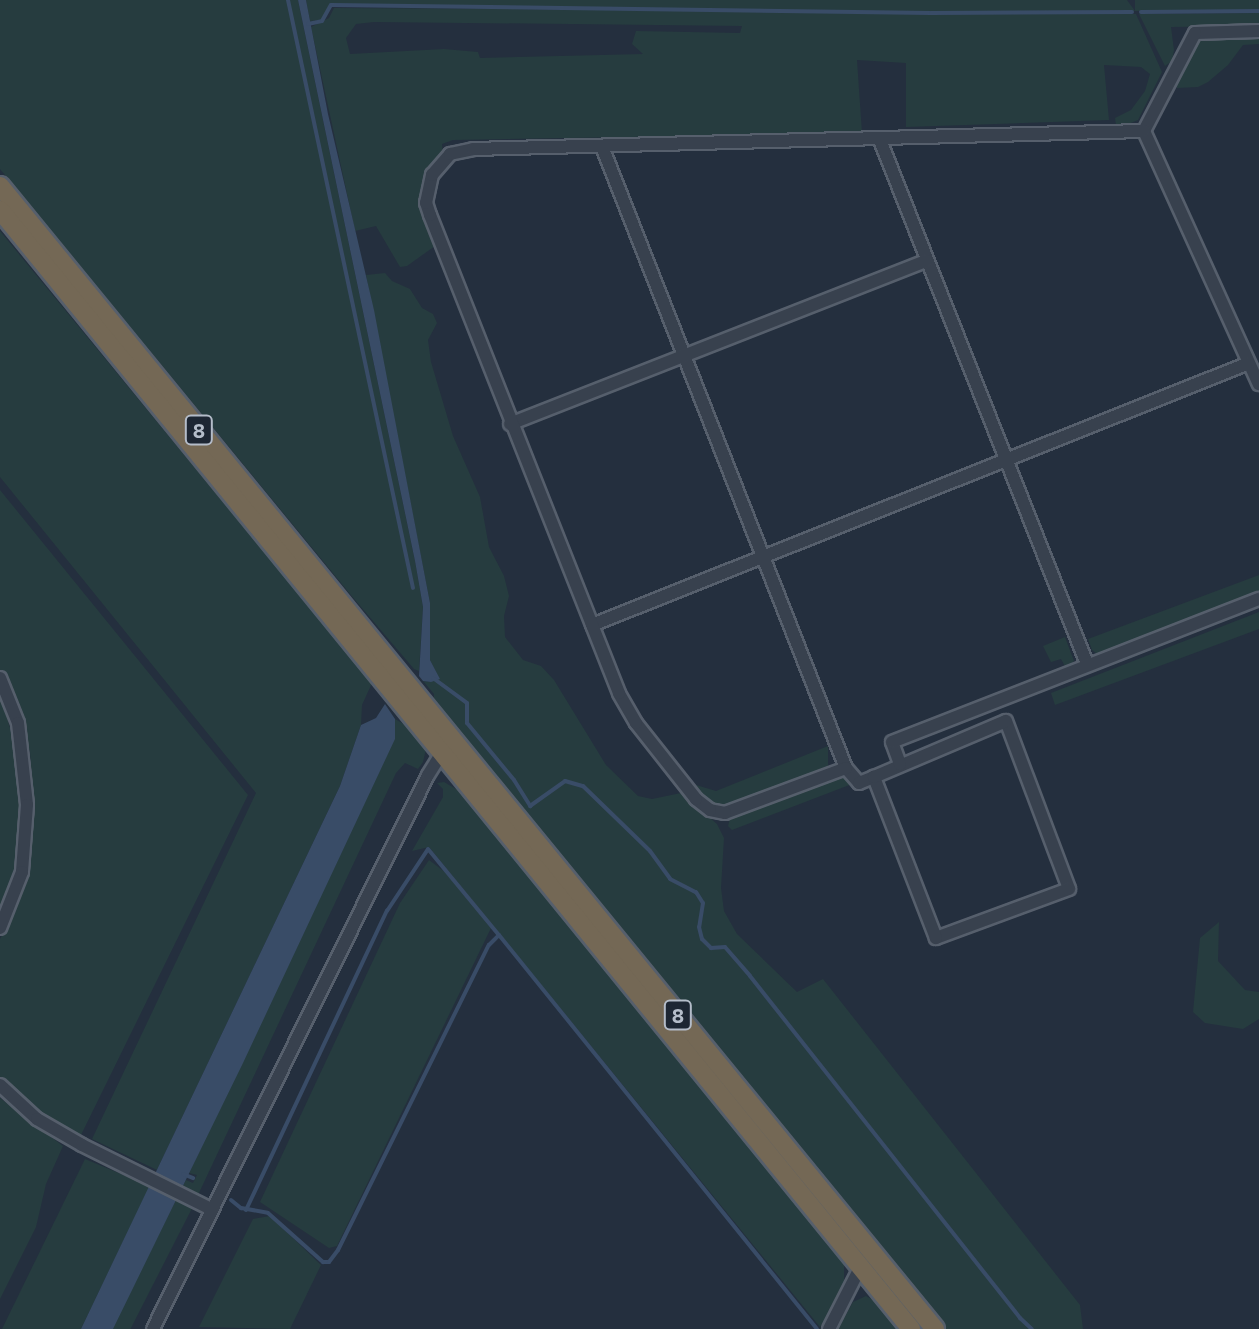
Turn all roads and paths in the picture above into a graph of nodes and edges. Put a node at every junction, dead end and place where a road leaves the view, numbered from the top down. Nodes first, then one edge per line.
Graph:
1 (1259, 31) edge
2 (1144, 131) junction
3 (880, 140) junction
4 (603, 149) junction
5 (0, 186) edge
6 (0, 210) edge
7 (926, 261) junction
8 (684, 359) junction
9 (1249, 363) junction
10 (1259, 384) edge
11 (510, 424) junction
12 (1007, 462) junction
13 (764, 558) junction
14 (1259, 599) edge
15 (592, 625) junction
16 (1087, 664) junction
17 (0, 678) edge
18 (393, 680) junction
19 (415, 707) junction
20 (442, 753) junction
21 (900, 764) junction
22 (846, 768) junction
23 (874, 777) junction
24 (0, 928) edge
25 (0, 1085) edge
26 (211, 1209) junction
27 (860, 1268) junction
28 (153, 1329) edge
29 (829, 1329) edge
30 (911, 1329) edge
31 (935, 1329) edge

1 - 2 street
2 - 3 street
2 - 9 street
3 - 4 street
3 - 7 street
4 - 8 street
4 - 11 street
5 - 18 highway, 8
6 - 18 highway, 8
7 - 8 street
7 - 12 street
8 - 11 street
8 - 13 street
9 - 10 street
9 - 12 street
11 - 15 street
12 - 13 street
12 - 16 street
13 - 15 street
13 - 22 street
14 - 16 street
15 - 22 street
16 - 21 street
17 - 24 street
18 - 19 highway, 8
19 - 20 highway, 8
19 - 31 highway, 8
20 - 26 street
20 - 27 highway, 8
21 - 23 street
21 - 23 street
22 - 23 street
25 - 26 street
26 - 28 street
27 - 29 street
27 - 30 highway, 8

